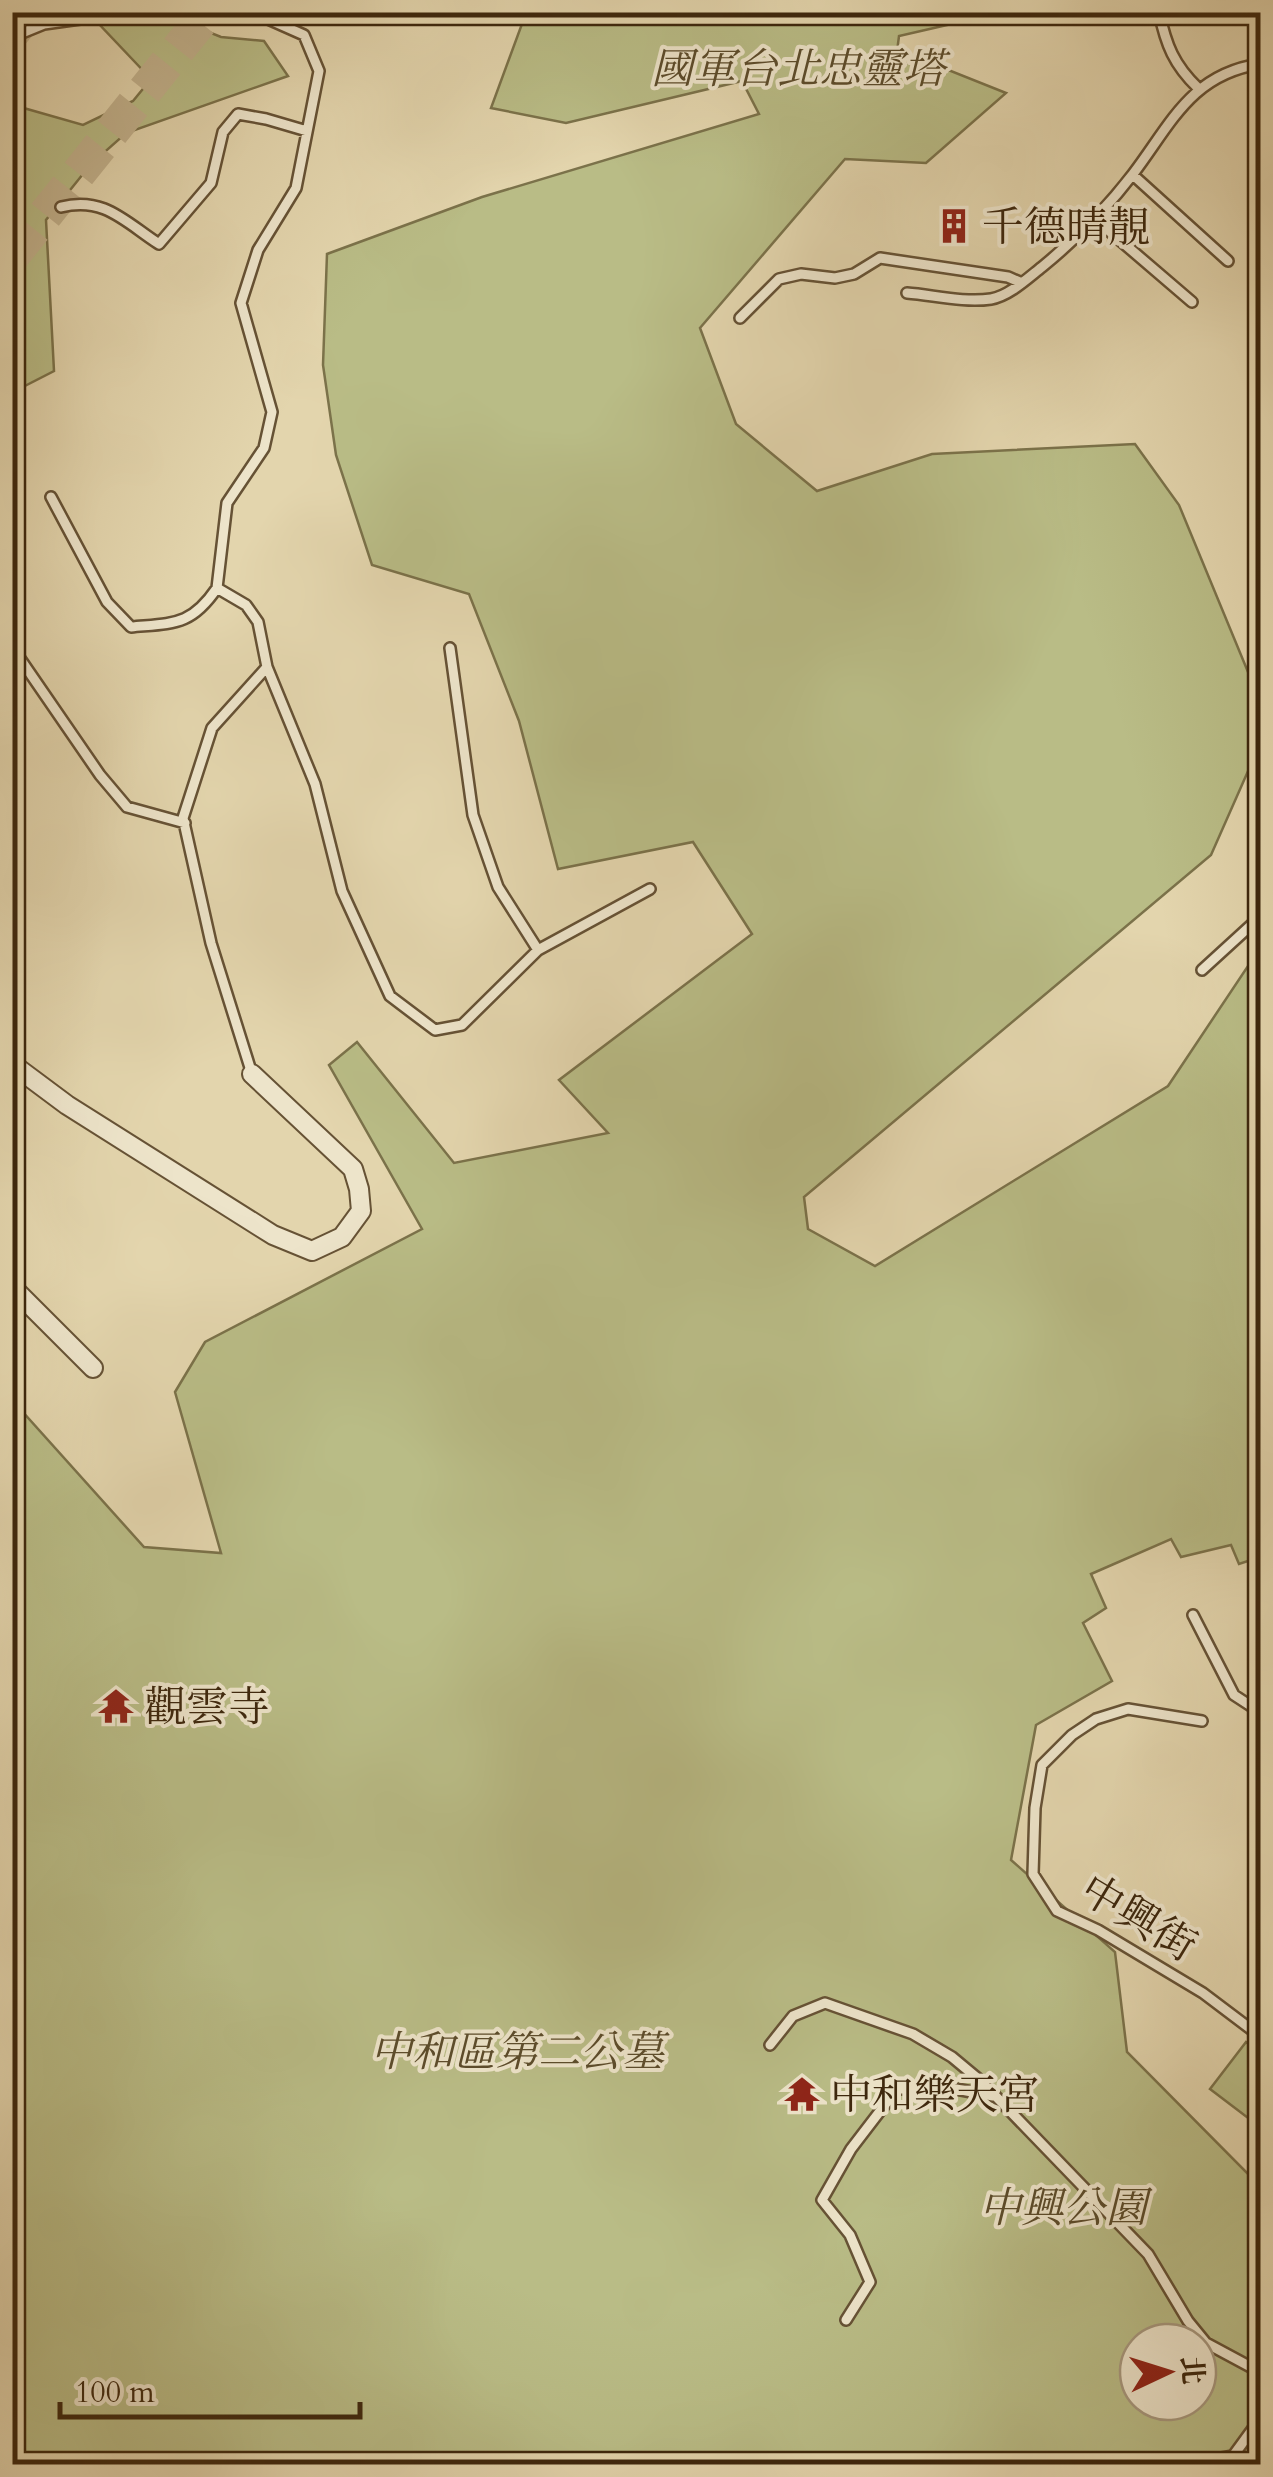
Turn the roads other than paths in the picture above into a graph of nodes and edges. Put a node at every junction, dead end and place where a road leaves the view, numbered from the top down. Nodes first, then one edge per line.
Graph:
1 (131, 12) edge
2 (252, 12) edge
3 (1159, 12) edge
4 (12, 37) edge
5 (1260, 64) edge
6 (1198, 88) junction
7 (307, 131) junction
8 (1133, 174) junction
9 (61, 208) dead end
10 (1094, 218) junction
11 (1228, 261) dead end
12 (1022, 283) junction
13 (906, 292) dead end
14 (1192, 302) dead end
15 (740, 318) dead end
16 (51, 497) dead end
17 (217, 588) junction
18 (12, 646) edge
19 (450, 648) dead end
20 (267, 667) junction
21 (185, 823) junction
22 (650, 889) dead end
23 (1260, 917) edge
24 (538, 950) junction
25 (1202, 970) dead end
26 (12, 1064) edge
27 (252, 1074) joint
28 (12, 1287) edge
29 (94, 1368) dead end
30 (1193, 1615) dead end
31 (1260, 1712) edge
32 (1202, 1720) dead end
33 (1260, 2036) edge
34 (770, 2045) dead end
35 (996, 2097) junction
36 (846, 2320) dead end
37 (1260, 2372) edge
38 (1260, 2418) edge
39 (1166, 2460) dead end

1 - 4 lane
2 - 7 lane
3 - 6 lane
5 - 6 lane
6 - 8 lane
7 - 9 lane
7 - 17 lane
8 - 10 lane
8 - 11 lane
10 - 12 lane
10 - 14 lane
12 - 13 lane
12 - 15 lane
16 - 17 lane
17 - 20 lane
18 - 21 lane
19 - 24 lane
20 - 21 lane
20 - 24 lane
21 - 27 lane
22 - 24 lane
23 - 25 lane
26 - 27 street
28 - 29 street
30 - 31 lane
32 - 33 lane, 中興街
34 - 35 lane
35 - 36 lane
35 - 37 lane
38 - 39 lane

